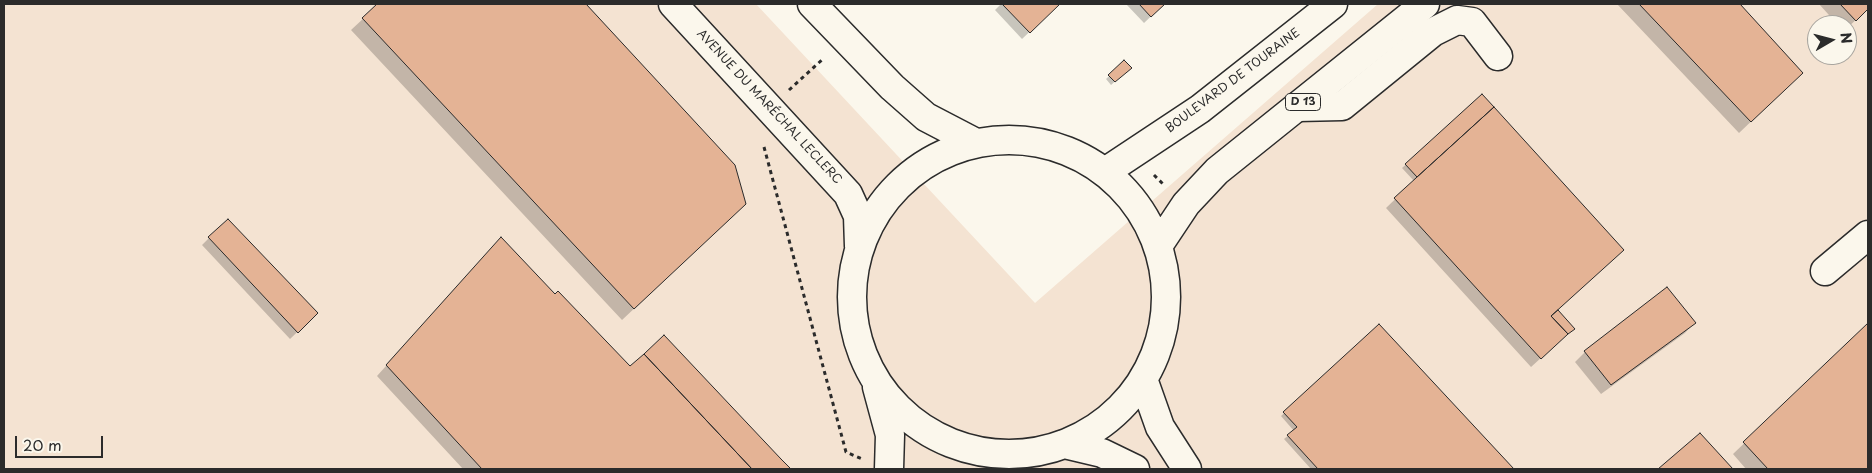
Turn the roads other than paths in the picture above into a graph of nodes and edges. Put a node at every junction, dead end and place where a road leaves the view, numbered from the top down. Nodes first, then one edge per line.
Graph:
1 (673, 4) edge
2 (812, 4) edge
3 (1333, 4) edge
4 (1425, 4) edge
5 (1498, 56) dead end
6 (1298, 107) junction
7 (974, 142) junction
8 (1105, 172) junction
9 (1868, 235) edge
10 (859, 246) junction
11 (1158, 246) junction
12 (1825, 271) dead end
13 (1143, 379) junction
14 (876, 383) junction
15 (1064, 444) junction
16 (987, 462) edge
17 (879, 466) edge
18 (1135, 469) edge
19 (1187, 469) edge

1 - 10 main road, AVENUE DU MARÉCHAL LECLERC
2 - 7 main road
3 - 8 main road, BOULEVARD DE TOURAINE
4 - 6 main road, D 13
5 - 6 main road
6 - 11 main road, D 13
7 - 8 main road
7 - 10 main road
8 - 11 main road
9 - 12 main road
10 - 14 main road
11 - 13 main road
13 - 15 main road
13 - 19 main road
14 - 16 main road
14 - 17 main road
15 - 16 main road
15 - 18 main road

